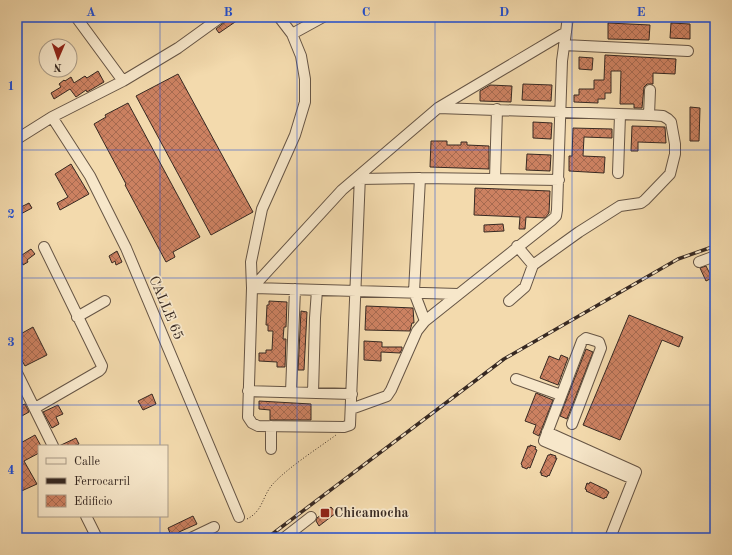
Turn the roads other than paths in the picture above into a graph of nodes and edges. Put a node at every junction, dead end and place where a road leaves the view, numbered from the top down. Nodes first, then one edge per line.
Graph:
1 (76, 17) edge
2 (222, 17) edge
3 (279, 17) edge
4 (321, 17) edge
5 (568, 17) edge
6 (566, 32) junction
7 (292, 34) junction
8 (564, 45) junction
9 (688, 51) dead end
10 (123, 81) junction
11 (650, 90) dead end
12 (438, 108) junction
13 (497, 109) junction
14 (561, 113) junction
15 (620, 114) junction
16 (649, 115) junction
17 (52, 117) junction
18 (17, 139) edge
19 (618, 173) dead end
20 (360, 177) junction
21 (420, 178) junction
22 (495, 179) junction
23 (559, 180) junction
24 (44, 246) dead end
25 (518, 246) junction
26 (715, 256) edge
27 (699, 262) dead end
28 (533, 265) junction
29 (252, 288) junction
30 (296, 289) junction
31 (317, 290) junction
32 (356, 291) junction
33 (414, 292) junction
34 (458, 294) junction
35 (509, 301) dead end
36 (104, 302) dead end
37 (77, 317) junction
38 (425, 321) junction
39 (17, 373) edge
40 (516, 379) dead end
41 (248, 391) junction
42 (291, 392) junction
43 (313, 393) junction
44 (352, 394) junction
45 (561, 395) junction
46 (35, 408) junction
47 (351, 409) junction
48 (572, 424) dead end
49 (271, 426) junction
50 (53, 445) edge
51 (271, 449) dead end
52 (86, 517) edge
53 (239, 517) road end
54 (311, 517) dead end
55 (214, 527) dead end
56 (97, 538) edge
57 (191, 538) edge
58 (284, 538) edge
59 (610, 538) edge

1 - 10 street
2 - 10 street
3 - 7 street
4 - 7 street
5 - 6 street
6 - 8 street
6 - 12 street
7 - 29 street
8 - 9 street
8 - 14 street
10 - 17 street
11 - 16 street
12 - 13 street
12 - 20 street
13 - 14 street
13 - 22 street
14 - 15 street
14 - 23 street
15 - 16 street
15 - 19 street
16 - 28 street
17 - 18 street
17 - 53 street, CALLE 65
20 - 21 street
20 - 29 street
20 - 32 street
21 - 22 street
21 - 33 street
22 - 23 street
23 - 25 street
24 - 37 street
25 - 28 street
25 - 34 street
26 - 27 street
28 - 35 street
29 - 30 street
29 - 41 street
30 - 31 street
30 - 42 street
31 - 32 street
31 - 43 street
32 - 33 street
32 - 44 street
33 - 34 street
33 - 38 street
34 - 38 street
36 - 37 street
37 - 46 street
38 - 47 street
39 - 46 street
40 - 45 street
41 - 42 street
41 - 49 street
42 - 43 street
43 - 44 street
44 - 47 street
45 - 48 street
45 - 59 street
46 - 50 street
47 - 49 street
49 - 51 street
52 - 56 street
54 - 58 street
55 - 57 street

